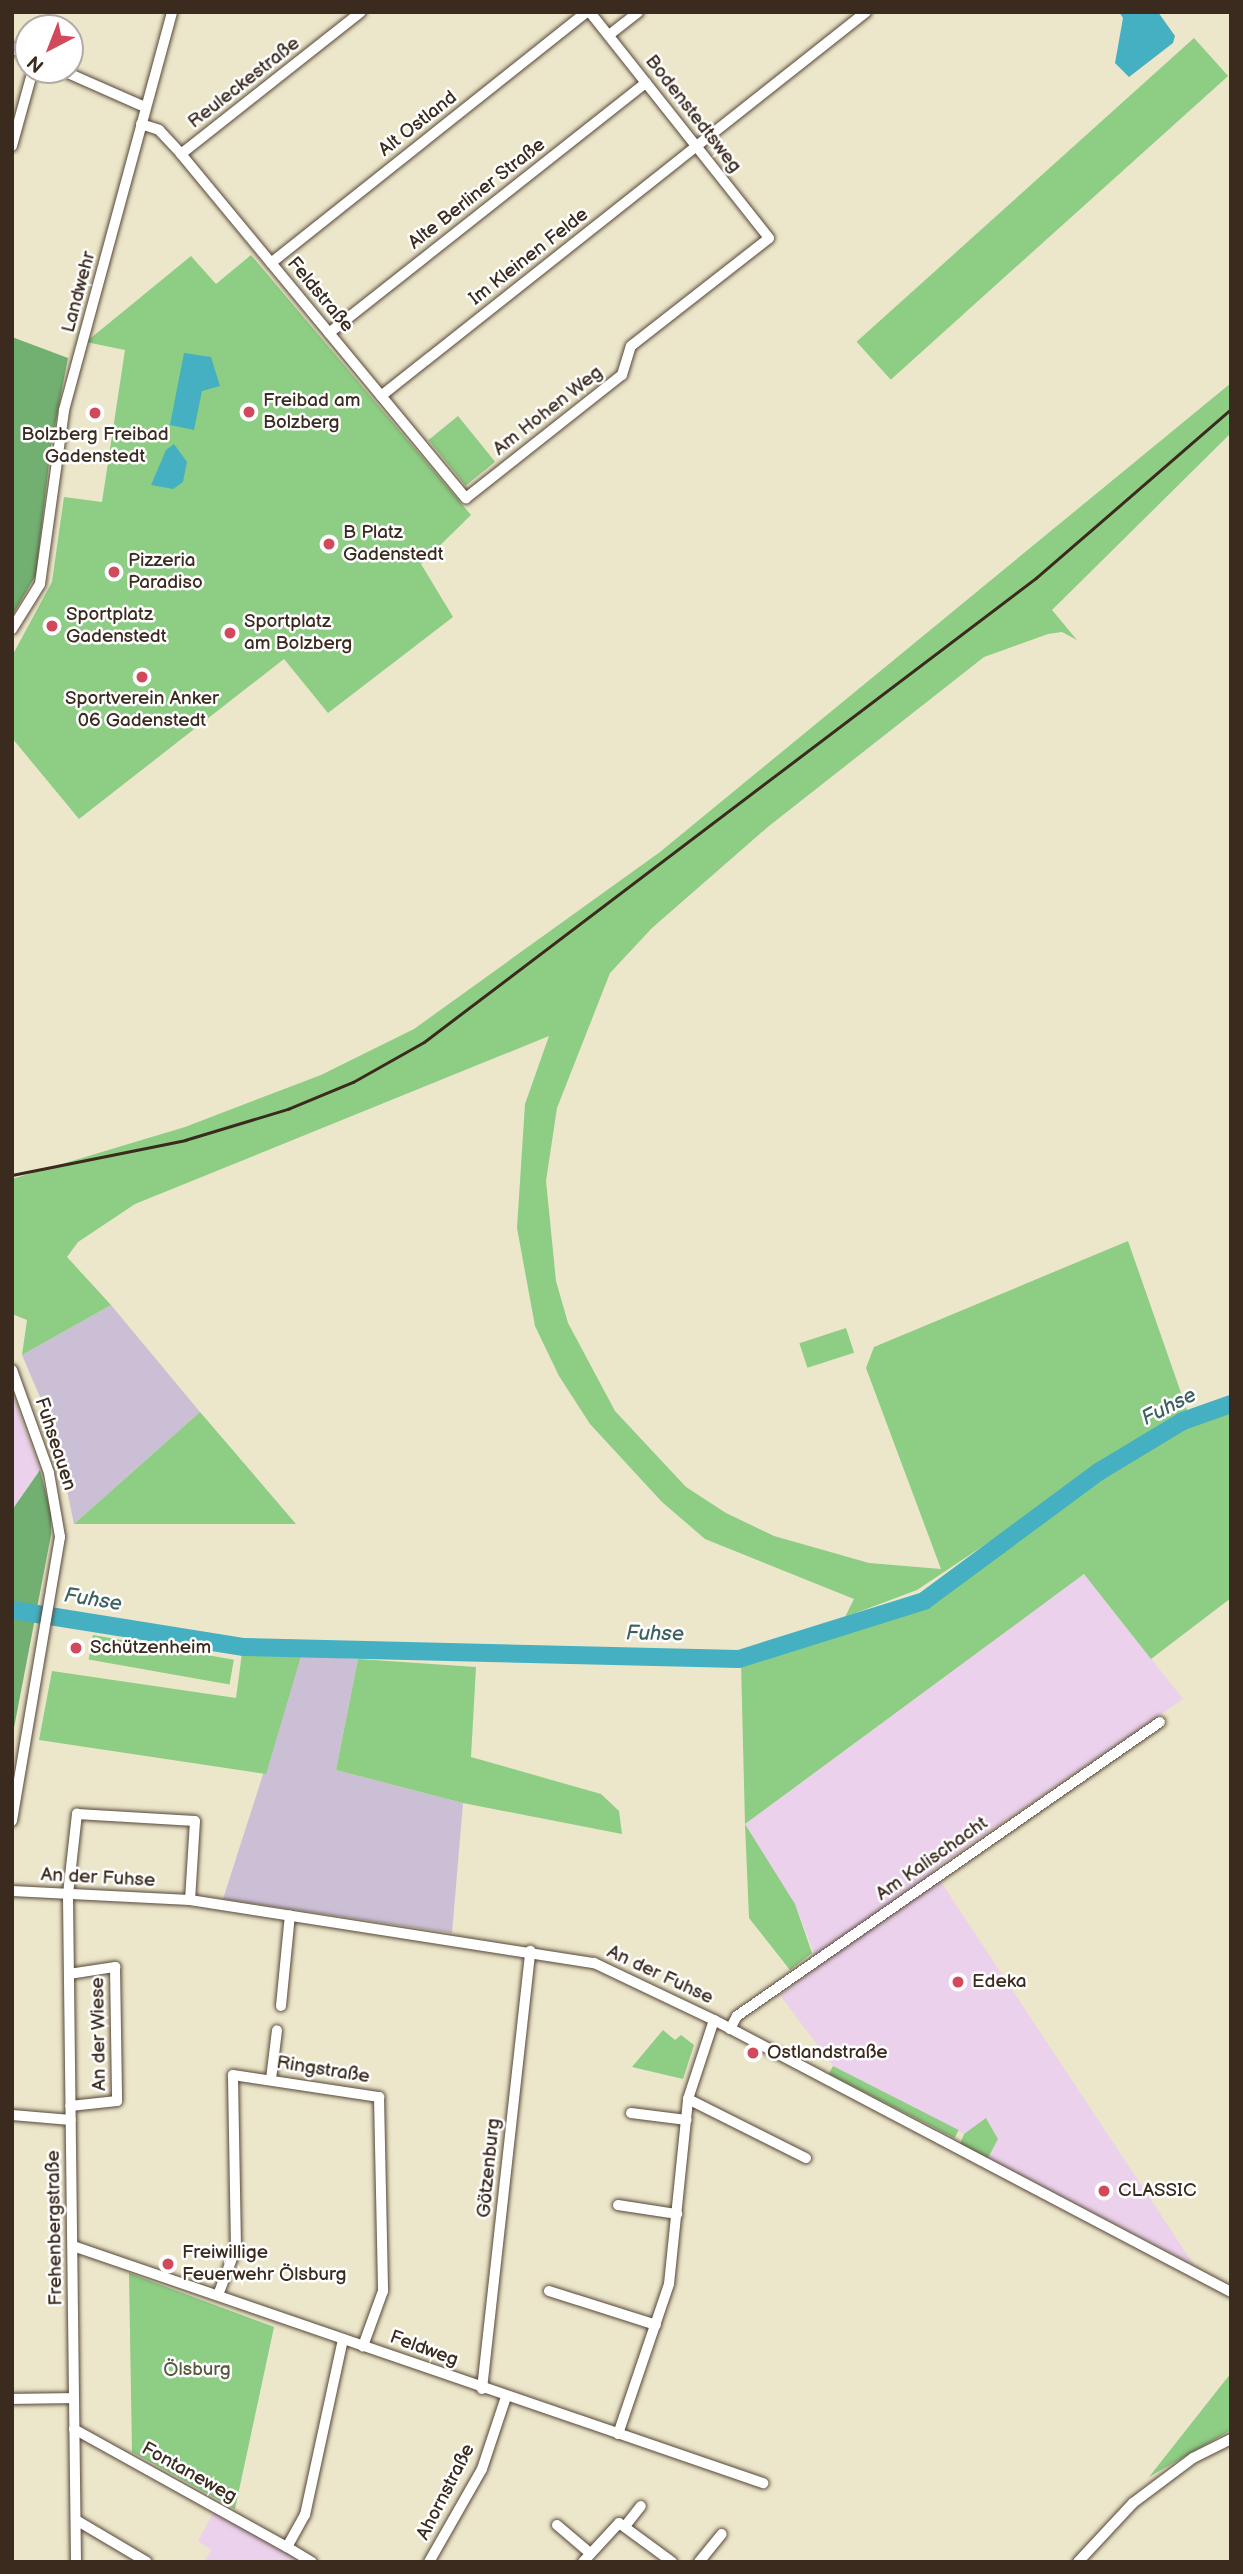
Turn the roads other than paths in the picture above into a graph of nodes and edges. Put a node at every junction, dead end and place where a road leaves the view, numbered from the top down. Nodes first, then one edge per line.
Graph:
1 (172, 12) edge
2 (361, 12) edge
3 (589, 12) edge
4 (638, 12) edge
5 (866, 12) edge
6 (609, 35) junction
7 (84, 80) edge
8 (646, 83) junction
9 (29, 84) edge
10 (145, 107) junction
11 (141, 124) junction
12 (12, 146) edge
13 (698, 147) junction
14 (181, 154) junction
15 (769, 238) joint
16 (271, 263) junction
17 (330, 333) junction
18 (382, 396) junction
19 (466, 498) joint
20 (12, 629) edge
21 (12, 1370) edge
22 (1160, 1722) dead end
23 (12, 1821) edge
24 (12, 1891) edge
25 (68, 1894) junction
26 (190, 1900) junction
27 (290, 1915) junction
28 (530, 1951) junction
29 (69, 1974) junction
30 (281, 2006) dead end
31 (714, 2020) junction
32 (277, 2029) dead end
33 (730, 2029) junction
34 (271, 2079) junction
35 (688, 2099) junction
36 (70, 2106) junction
37 (631, 2113) dead end
38 (12, 2115) edge
39 (71, 2120) junction
40 (687, 2120) junction
41 (806, 2158) dead end
42 (618, 2205) dead end
43 (677, 2214) junction
44 (73, 2246) junction
45 (549, 2291) dead end
46 (1231, 2292) edge
47 (218, 2295) junction
48 (656, 2325) junction
49 (343, 2339) junction
50 (363, 2346) junction
51 (482, 2389) junction
52 (74, 2398) junction
53 (506, 2398) junction
54 (12, 2399) edge
55 (74, 2429) junction
56 (618, 2434) junction
57 (1231, 2439) edge
58 (763, 2483) dead end
59 (641, 2506) dead end
60 (76, 2521) junction
61 (557, 2525) dead end
62 (626, 2525) junction
63 (722, 2534) dead end
64 (287, 2547) junction
65 (586, 2557) edge
66 (76, 2562) edge
67 (147, 2562) edge
68 (312, 2562) edge
69 (429, 2562) edge
70 (672, 2562) edge
71 (699, 2562) edge
72 (1078, 2562) edge

1 - 10 street, Landwehr
2 - 14 street, Reuleckestraße
3 - 6 street, Bodenstedtsweg
3 - 16 street, Alt Ostland
4 - 6 street
5 - 13 street, Im Kleinen Felde
6 - 8 street, Bodenstedtsweg
7 - 10 street
8 - 13 street, Bodenstedtsweg
8 - 17 street, Alte Berliner Straße
9 - 12 street
10 - 11 street, Landwehr
11 - 14 street, Feldstraße
11 - 20 street, Landwehr
13 - 15 street, Bodenstedtsweg
13 - 18 street, Im Kleinen Felde
14 - 16 street, Feldstraße
15 - 19 street, Am Hohen Weg
16 - 17 street, Feldstraße
17 - 18 street, Feldstraße
18 - 19 street, Feldstraße
21 - 23 street, Fuhseauen
22 - 33 street, Am Kalischacht
24 - 25 street, An der Fuhse
25 - 26 street, An der Fuhse
25 - 26 street, Frehenbergstraße
25 - 29 street, Frehenbergstraße
26 - 27 street, An der Fuhse
27 - 28 street, An der Fuhse
27 - 30 street
28 - 31 street, An der Fuhse
28 - 51 street, Götzenburg
29 - 36 street, Frehenbergstraße
29 - 36 street, An der Wiese
31 - 33 street, An der Fuhse
31 - 35 street
32 - 34 street
33 - 46 street, An der Fuhse
34 - 47 street, Ringstraße
34 - 50 street, Ringstraße
35 - 40 street
35 - 41 street
36 - 39 street, Frehenbergstraße
37 - 40 street
38 - 39 street
39 - 44 street, Frehenbergstraße
40 - 43 street
42 - 43 street
43 - 48 street
44 - 47 street, Feldweg
44 - 52 street, Frehenbergstraße
45 - 48 street
47 - 49 street, Feldweg
48 - 56 street
49 - 50 street, Feldweg
49 - 64 street
50 - 51 street, Feldweg
51 - 53 street, Feldweg
52 - 54 street
52 - 55 street, Frehenbergstraße
53 - 56 street, Feldweg
53 - 69 street, Ahornstraße
55 - 60 street, Frehenbergstraße
55 - 64 street, Fontaneweg
56 - 58 street, Feldweg
57 - 72 street
59 - 62 street
60 - 66 street, Frehenbergstraße
60 - 67 street
61 - 65 street
62 - 65 street
62 - 70 street
63 - 71 street
64 - 68 street, Fontaneweg

